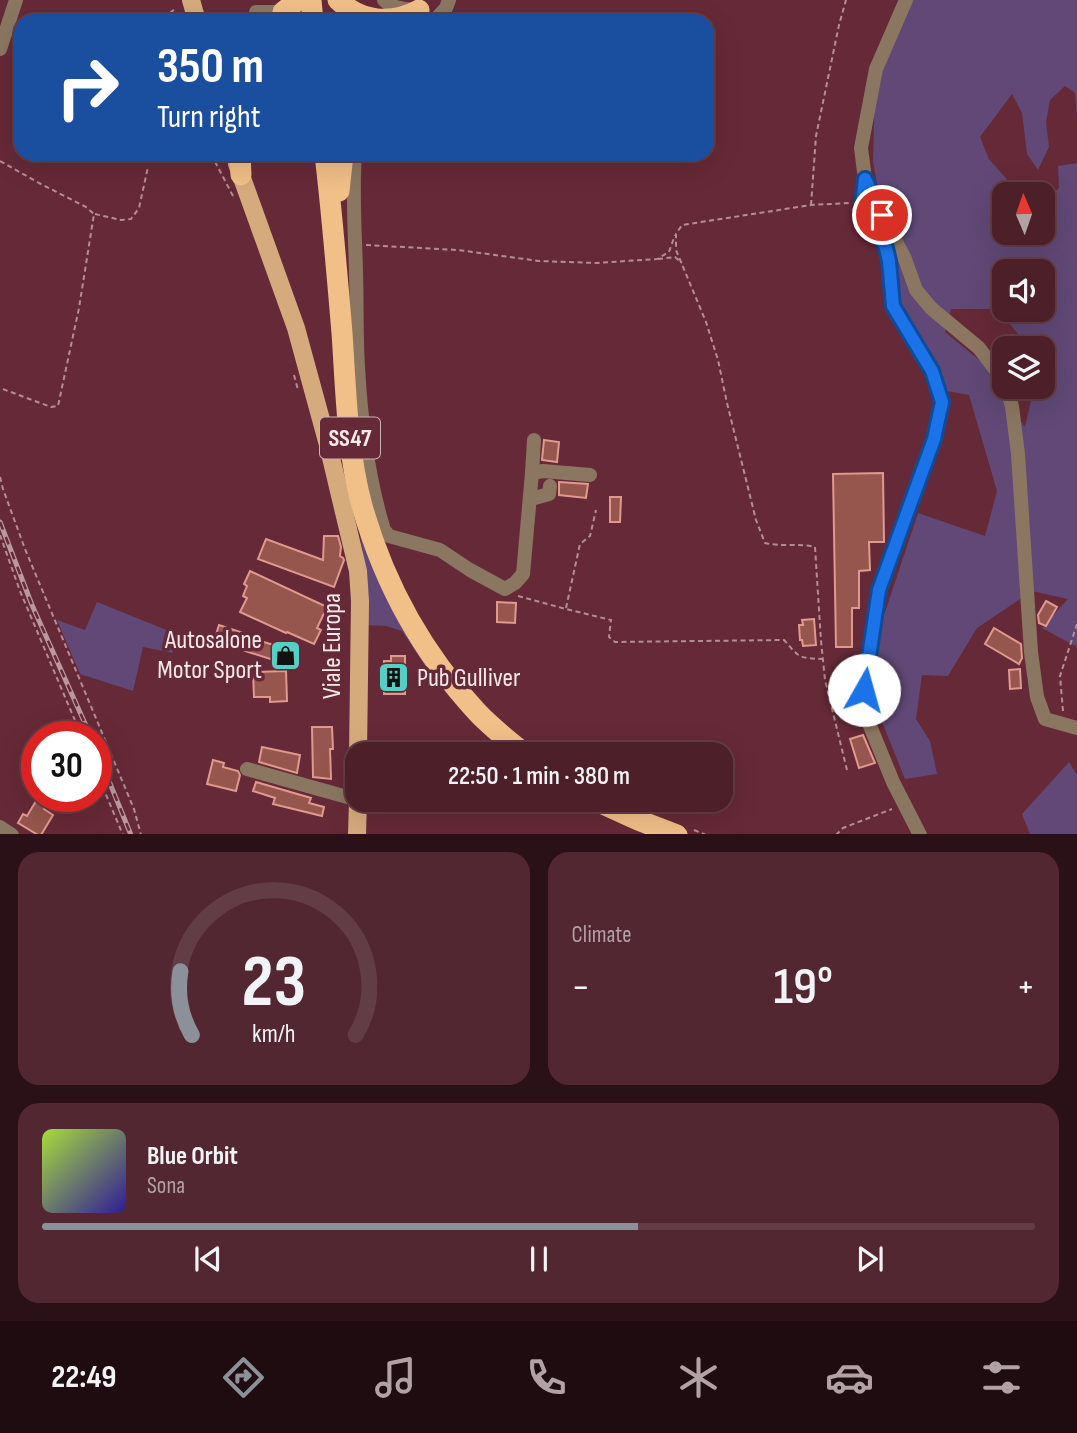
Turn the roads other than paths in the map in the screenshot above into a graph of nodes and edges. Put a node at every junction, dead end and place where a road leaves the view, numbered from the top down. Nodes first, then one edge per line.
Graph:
1 (16, 0) edge
2 (338, 0) edge
3 (384, 0) edge
4 (449, 0) edge
5 (906, 0) edge
6 (256, 12) dead end
7 (291, 13) edge
8 (422, 13) edge
9 (359, 14) edge
10 (0, 49) edge
11 (314, 161) edge
12 (327, 161) edge
13 (342, 161) edge
14 (354, 161) edge
15 (241, 165) edge
16 (865, 179) junction
17 (336, 256) junction
18 (992, 365) edge
19 (1010, 399) edge
20 (534, 440) dead end
21 (532, 473) junction
22 (590, 475) dead end
23 (550, 486) dead end
24 (531, 499) junction
25 (1071, 727) edge
26 (358, 742) edge
27 (511, 742) edge
28 (247, 769) dead end
29 (345, 796) edge
30 (358, 812) edge
31 (620, 812) edge
32 (357, 834) edge
33 (674, 834) edge
34 (920, 834) edge

1 - 10 street
2 - 9 highway
3 - 8 street
4 - 8 street
5 - 16 street
6 - 7 street
11 - 17 highway
12 - 17 highway, SS47
13 - 17 highway
14 - 24 street
15 - 26 main road, Viale Europa
16 - 18 street
16 - 34 street
17 - 27 highway, SS47
19 - 25 street
20 - 21 street
21 - 22 street
21 - 24 street
23 - 24 street
28 - 29 street
30 - 32 main road
31 - 33 highway

